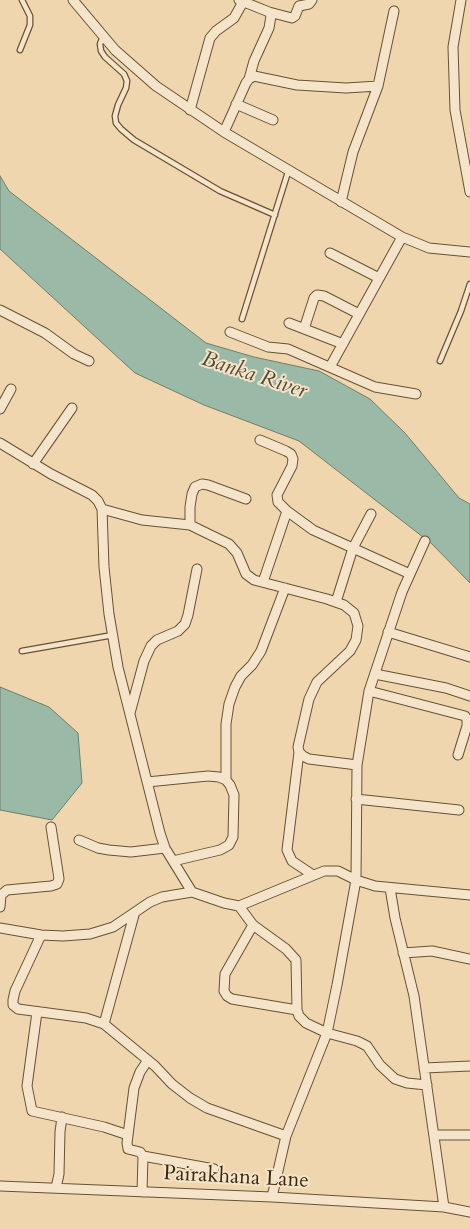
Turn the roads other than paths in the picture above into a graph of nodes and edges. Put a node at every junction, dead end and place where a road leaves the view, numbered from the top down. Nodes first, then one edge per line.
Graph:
1 (22, 0) edge
2 (73, 0) edge
3 (312, 0) edge
4 (461, 0) edge
5 (241, 1) edge
6 (394, 11) dead end
7 (269, 12) junction
8 (103, 36) junction
9 (20, 50) dead end
10 (249, 79) junction
11 (378, 86) junction
12 (236, 104) junction
13 (190, 110) junction
14 (273, 120) dead end
15 (224, 132) junction
16 (288, 172) junction
17 (470, 192) edge
18 (341, 202) junction
19 (275, 214) junction
20 (402, 238) junction
21 (470, 252) edge
22 (330, 253) dead end
23 (379, 278) junction
24 (470, 284) edge
25 (0, 310) edge
26 (359, 314) junction
27 (242, 319) dead end
28 (289, 323) dead end
29 (304, 329) junction
30 (230, 332) dead end
31 (343, 344) junction
32 (89, 361) dead end
33 (440, 361) dead end
34 (330, 366) junction
35 (11, 389) dead end
36 (416, 394) dead end
37 (72, 408) dead end
38 (0, 409) edge
39 (260, 440) dead end
40 (0, 443) edge
41 (33, 464) junction
42 (246, 499) dead end
43 (102, 509) junction
44 (287, 511) junction
45 (371, 514) dead end
46 (190, 525) junction
47 (425, 542) dead end
48 (353, 548) junction
49 (197, 569) dead end
50 (410, 574) junction
51 (263, 582) junction
52 (285, 588) junction
53 (336, 602) junction
54 (388, 632) junction
55 (113, 635) junction
56 (22, 651) dead end
57 (470, 657) edge
58 (375, 674) junction
59 (369, 691) junction
60 (470, 696) edge
61 (130, 713) junction
62 (299, 752) junction
63 (458, 755) dead end
64 (357, 765) junction
65 (226, 780) junction
66 (147, 782) junction
67 (356, 799) junction
68 (459, 810) dead end
69 (51, 827) dead end
70 (79, 840) dead end
71 (165, 848) junction
72 (173, 861) junction
73 (313, 875) junction
74 (356, 880) junction
75 (390, 888) junction
76 (192, 892) junction
77 (470, 895) edge
78 (239, 906) junction
79 (0, 907) edge
80 (134, 915) junction
81 (252, 925) junction
82 (0, 928) edge
83 (41, 935) junction
84 (403, 953) junction
85 (470, 959) edge
86 (297, 1010) junction
87 (37, 1012) junction
88 (104, 1024) junction
89 (327, 1033) junction
90 (148, 1060) junction
91 (470, 1066) edge
92 (424, 1068) junction
93 (427, 1085) junction
94 (62, 1116) junction
95 (128, 1135) junction
96 (434, 1135) junction
97 (470, 1135) edge
98 (286, 1136) junction
99 (143, 1156) junction
100 (214, 1169) dead end
101 (0, 1186) edge
102 (56, 1188) junction
103 (142, 1192) junction
104 (272, 1197) junction
105 (444, 1207) junction
106 (470, 1212) edge

1 - 9 lane
2 - 8 street
3 - 7 street
4 - 17 street
5 - 7 street
5 - 13 street
6 - 11 street
7 - 10 street
8 - 13 street
8 - 19 lane
10 - 11 street
10 - 12 street
11 - 18 street
12 - 14 street
12 - 15 street
13 - 15 street
15 - 16 street
16 - 18 street
16 - 19 lane
18 - 20 street
19 - 27 lane
20 - 21 street
20 - 23 street
22 - 23 street
23 - 26 street
24 - 33 lane
25 - 32 street
26 - 29 street
26 - 31 street
28 - 29 street
29 - 31 street
30 - 34 street
31 - 34 street
34 - 36 street
35 - 38 street
37 - 41 street
39 - 44 street
40 - 41 street
41 - 43 street
42 - 46 street
43 - 46 street
43 - 55 street
44 - 48 street
44 - 51 street
45 - 48 street
46 - 51 street
47 - 50 street
48 - 50 street
48 - 53 street
49 - 61 street
50 - 54 street
51 - 52 street
52 - 53 street
52 - 65 street
53 - 62 street
54 - 57 street
54 - 58 street
55 - 56 lane
55 - 61 street
58 - 59 street
58 - 60 street
59 - 63 street
59 - 64 street
61 - 66 street
62 - 64 street
62 - 73 street
64 - 67 street
65 - 66 street
65 - 72 street
66 - 71 street
67 - 68 street
67 - 74 street
69 - 79 street
70 - 71 street
71 - 72 street
72 - 76 street
73 - 74 street
73 - 78 street
74 - 75 street
74 - 89 street
75 - 77 street
75 - 84 street
76 - 78 street
76 - 80 street
78 - 81 street
80 - 83 street
80 - 88 street
81 - 86 street
81 - 86 street
82 - 83 street
83 - 87 street
84 - 85 street
84 - 92 street
86 - 89 street
87 - 88 street
87 - 94 street
88 - 90 street
89 - 93 street
89 - 98 street
90 - 95 street
90 - 98 street
91 - 92 street
92 - 93 street
93 - 96 street
94 - 95 street
94 - 102 street
95 - 99 street
96 - 97 street
96 - 105 street
98 - 104 street
99 - 100 street
99 - 103 street
101 - 102 street, Pairakhana Lane
102 - 103 street, Pairakhana Lane
103 - 104 street, Pairakhana Lane
104 - 105 street, Pairakhana Lane
105 - 106 street, Pairakhana Lane

